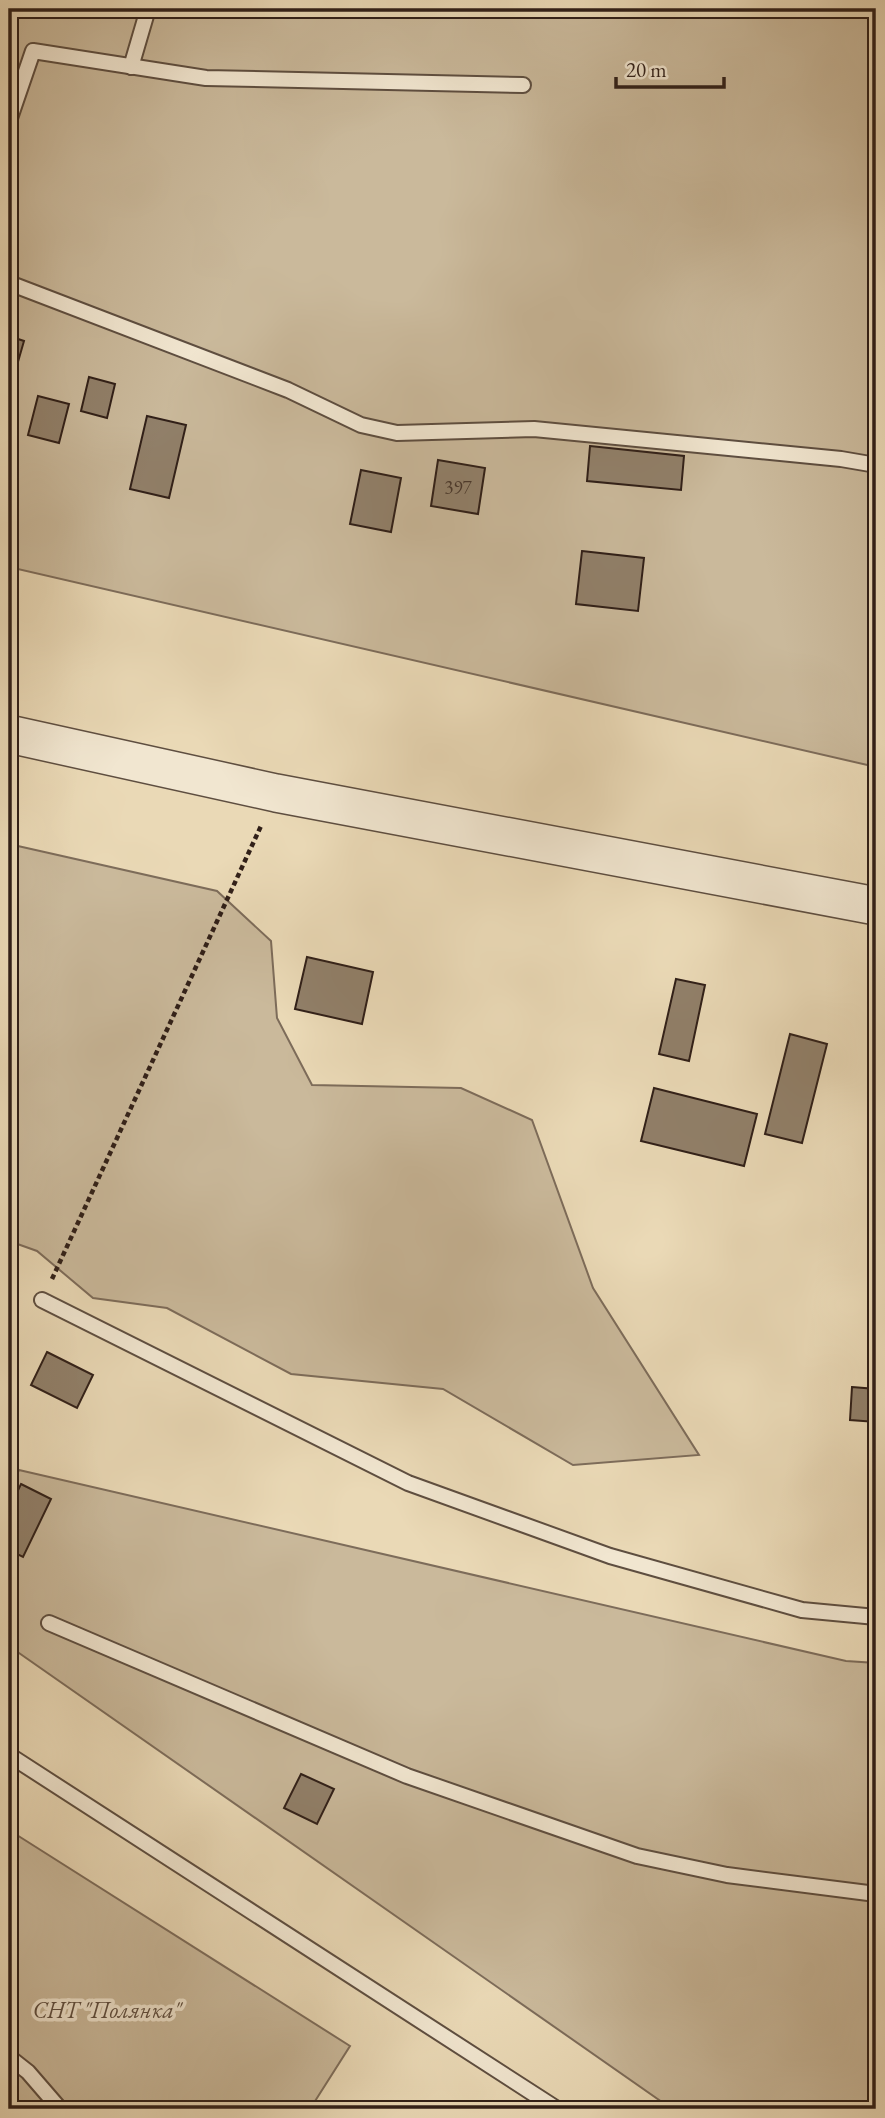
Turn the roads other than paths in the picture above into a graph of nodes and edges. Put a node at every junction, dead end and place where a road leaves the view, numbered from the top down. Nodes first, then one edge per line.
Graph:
1 (148, 9) edge
2 (131, 66) junction
3 (523, 85) dead end
4 (9, 121) edge
5 (9, 283) edge
6 (876, 465) edge
7 (9, 734) edge
8 (876, 906) edge
9 (42, 1300) road end
10 (876, 1617) edge
11 (49, 1623) dead end
12 (9, 1755) edge
13 (876, 1894) edge
14 (9, 2057) edge
15 (60, 2109) edge
16 (558, 2109) edge

1 - 2 lane
2 - 3 lane
2 - 4 lane
5 - 6 lane
7 - 8 street
9 - 10 lane
11 - 13 lane
12 - 16 lane
14 - 15 lane

